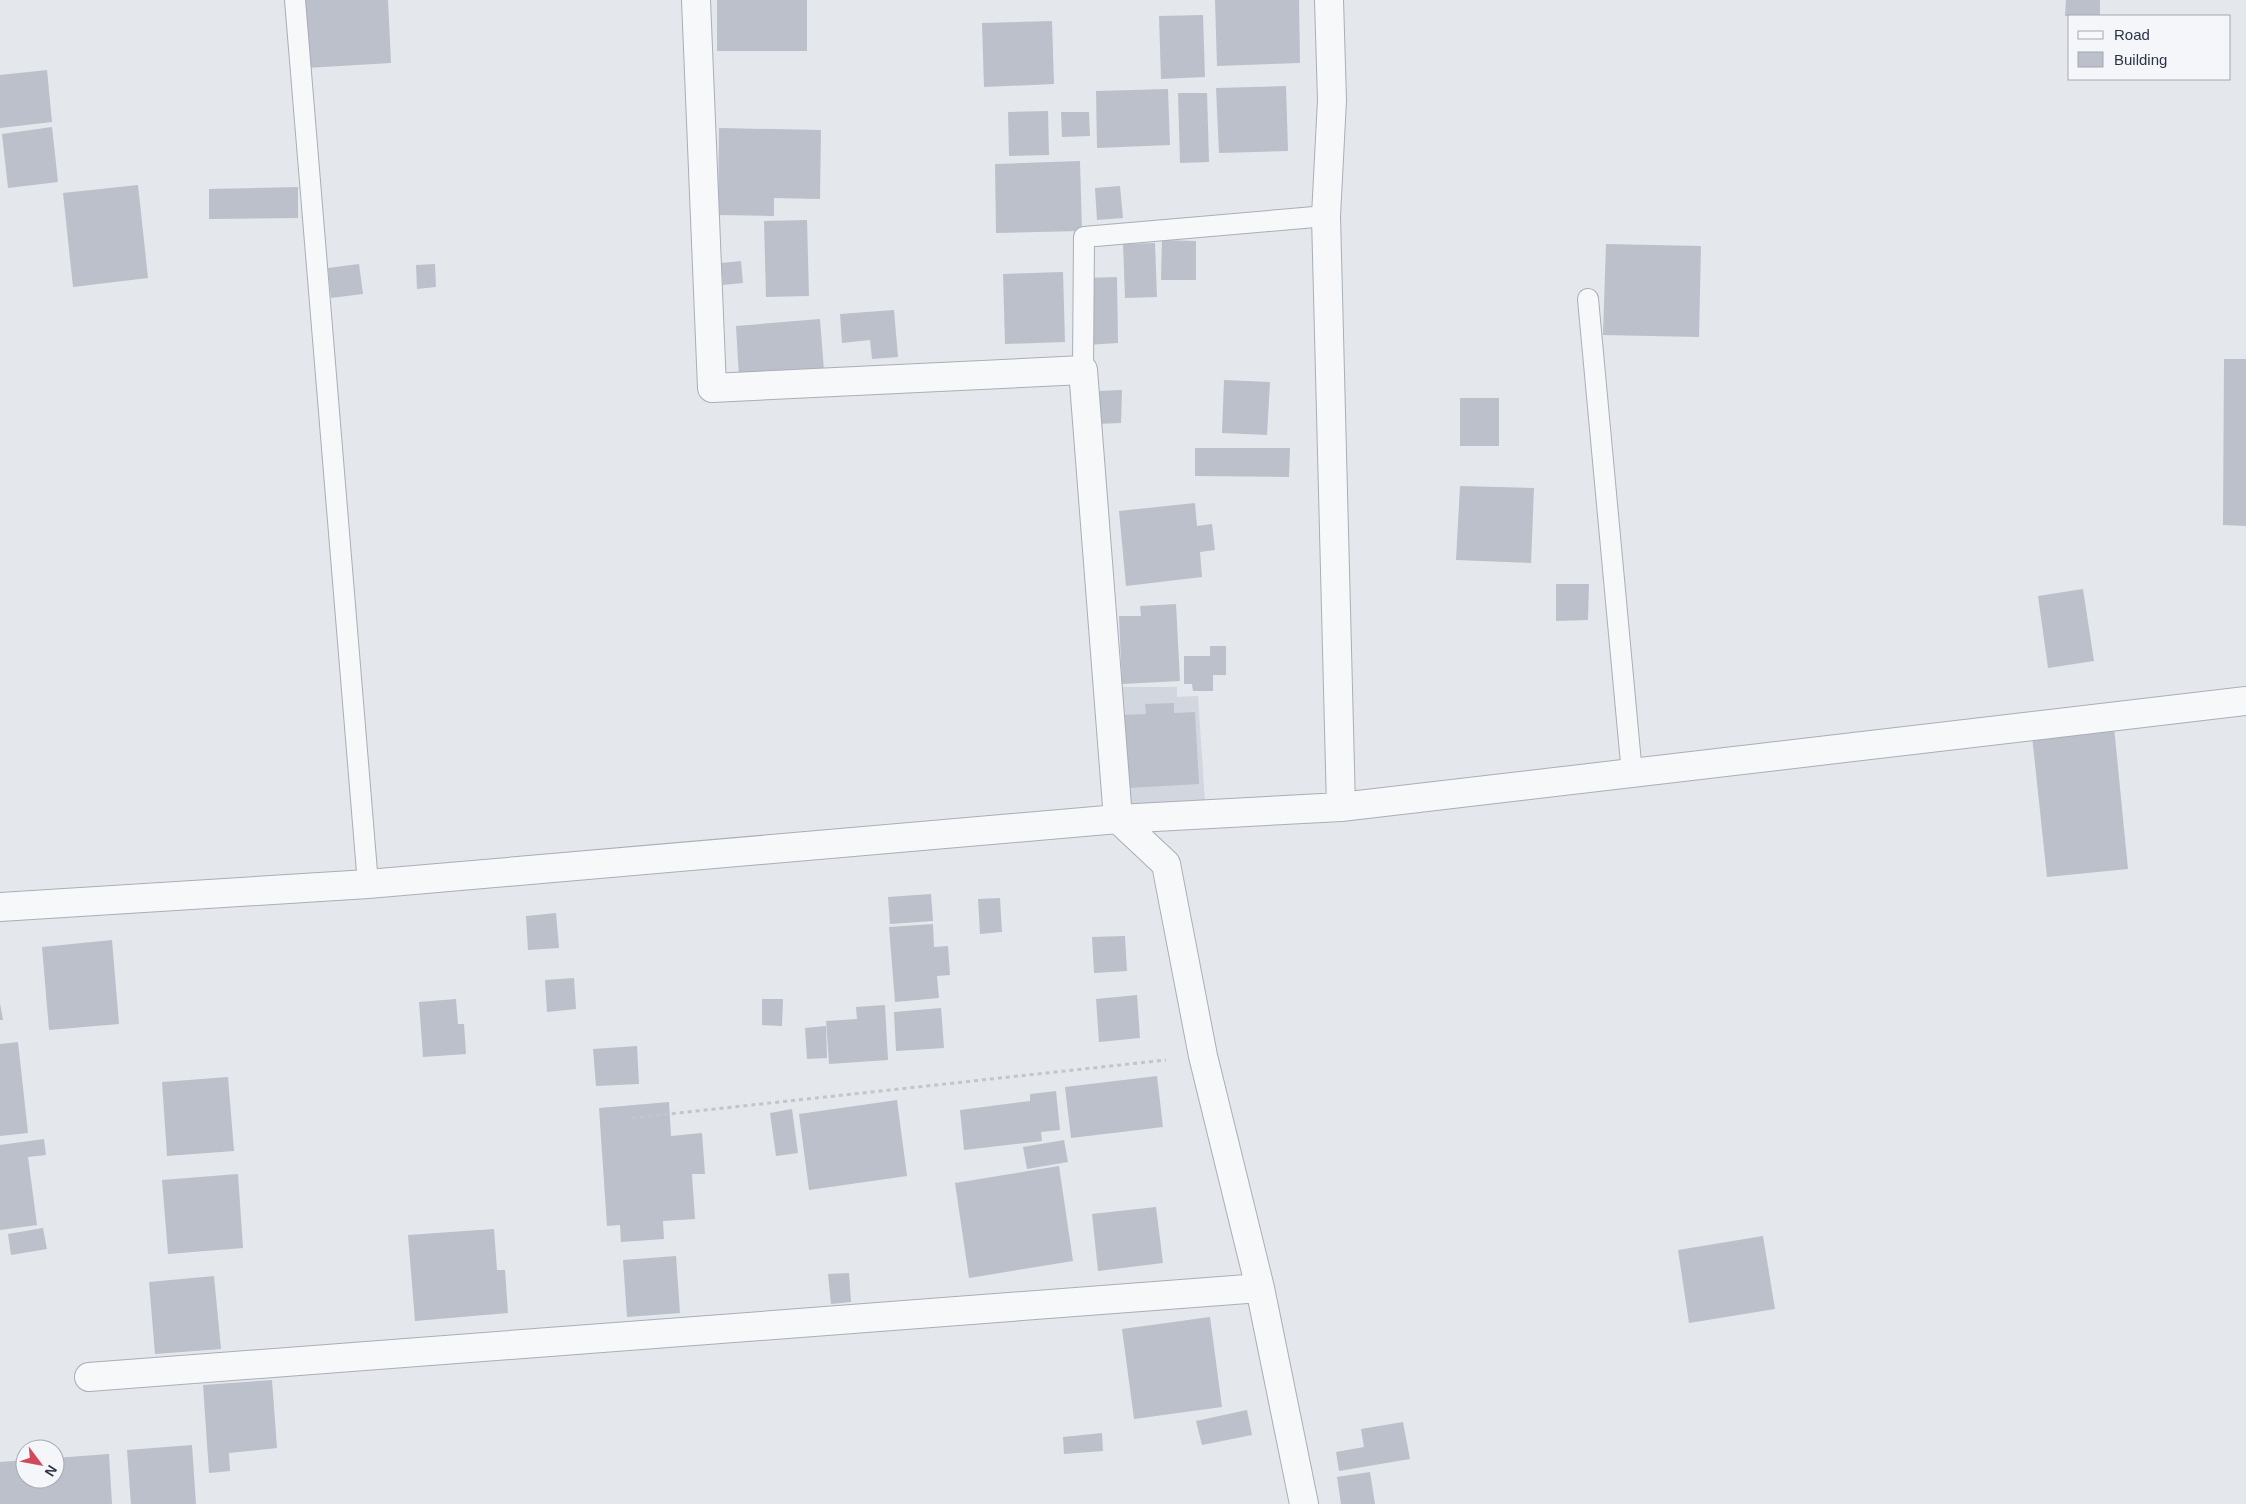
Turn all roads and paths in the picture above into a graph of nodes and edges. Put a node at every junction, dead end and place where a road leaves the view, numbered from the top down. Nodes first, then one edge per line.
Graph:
1 (295, 0) edge
2 (696, 0) edge
3 (1330, 0) edge
4 (1326, 216) junction
5 (1588, 299) dead end
6 (1083, 370) junction
7 (2246, 701) edge
8 (1632, 774) junction
9 (1341, 807) junction
10 (1118, 819) junction
11 (368, 884) junction
12 (0, 906) edge
13 (1204, 1056) junction
14 (632, 1118) dead end
15 (1260, 1288) junction
16 (89, 1377) dead end
17 (1304, 1504) edge

1 - 11 lane
2 - 6 street
3 - 4 street
4 - 6 lane
4 - 9 street
5 - 8 lane
6 - 10 street
7 - 8 street
8 - 9 street
9 - 10 street
10 - 11 street
10 - 13 street
11 - 12 street
13 - 14 path
13 - 15 street
15 - 16 street
15 - 17 street

